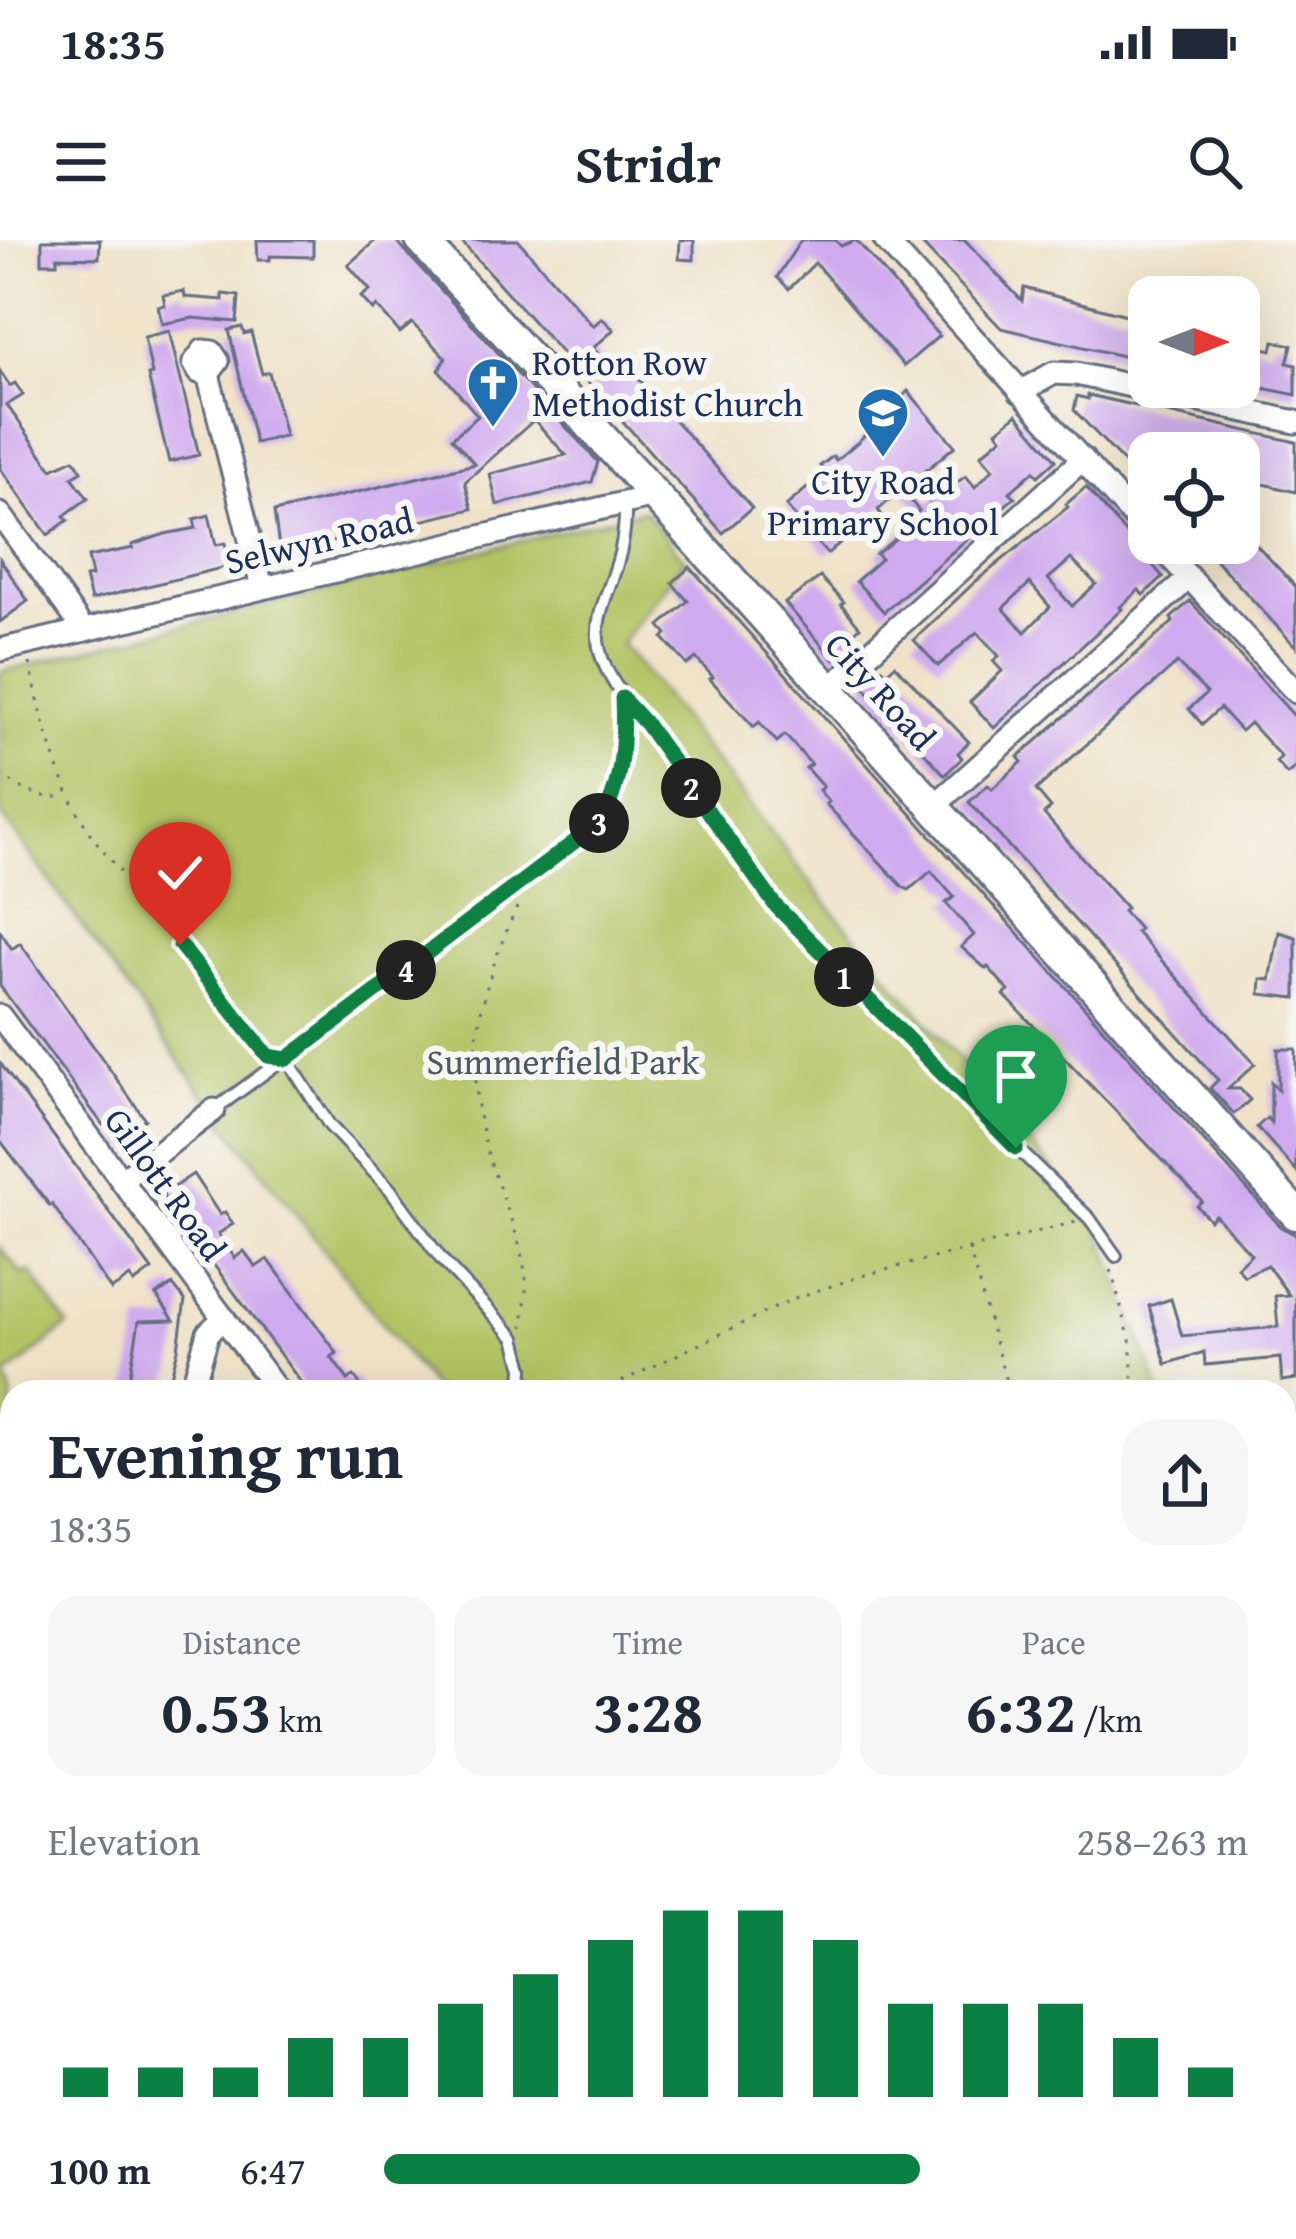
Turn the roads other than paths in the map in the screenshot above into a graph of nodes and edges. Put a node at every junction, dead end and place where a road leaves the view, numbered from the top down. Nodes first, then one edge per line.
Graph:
1 (421, 240) edge
2 (885, 240) edge
3 (208, 374) dead end
4 (1020, 392) junction
5 (1296, 422) edge
6 (1083, 459) junction
7 (639, 499) junction
8 (1128, 509) edge
9 (0, 514) edge
10 (1176, 564) edge
11 (1189, 578) junction
12 (262, 587) junction
13 (84, 630) junction
14 (0, 650) edge
15 (827, 691) junction
16 (1296, 692) edge
17 (622, 698) junction
18 (933, 807) junction
19 (0, 1016) edge
20 (287, 1059) junction
21 (214, 1110) joint
22 (123, 1179) junction
23 (1291, 1205) edge
24 (1112, 1259) road end
25 (224, 1318) junction
26 (194, 1380) edge
27 (269, 1380) edge
28 (522, 1380) edge

1 - 7 main road, City Road
2 - 4 street
3 - 12 street
4 - 5 street
4 - 6 street
6 - 8 street
6 - 15 street
7 - 12 street, Selwyn Road
7 - 15 main road, City Road
7 - 17 lane
9 - 13 street
10 - 11 street
11 - 16 street
11 - 18 street
12 - 13 street, Selwyn Road
13 - 14 street, Selwyn Road
15 - 18 main road, City Road
17 - 20 lane
17 - 24 lane
18 - 23 main road, City Road
19 - 22 street, Gillott Road
20 - 21 lane
20 - 28 lane
21 - 22 street
22 - 25 street, Gillott Road
25 - 26 street
25 - 27 street, Gillott Road

